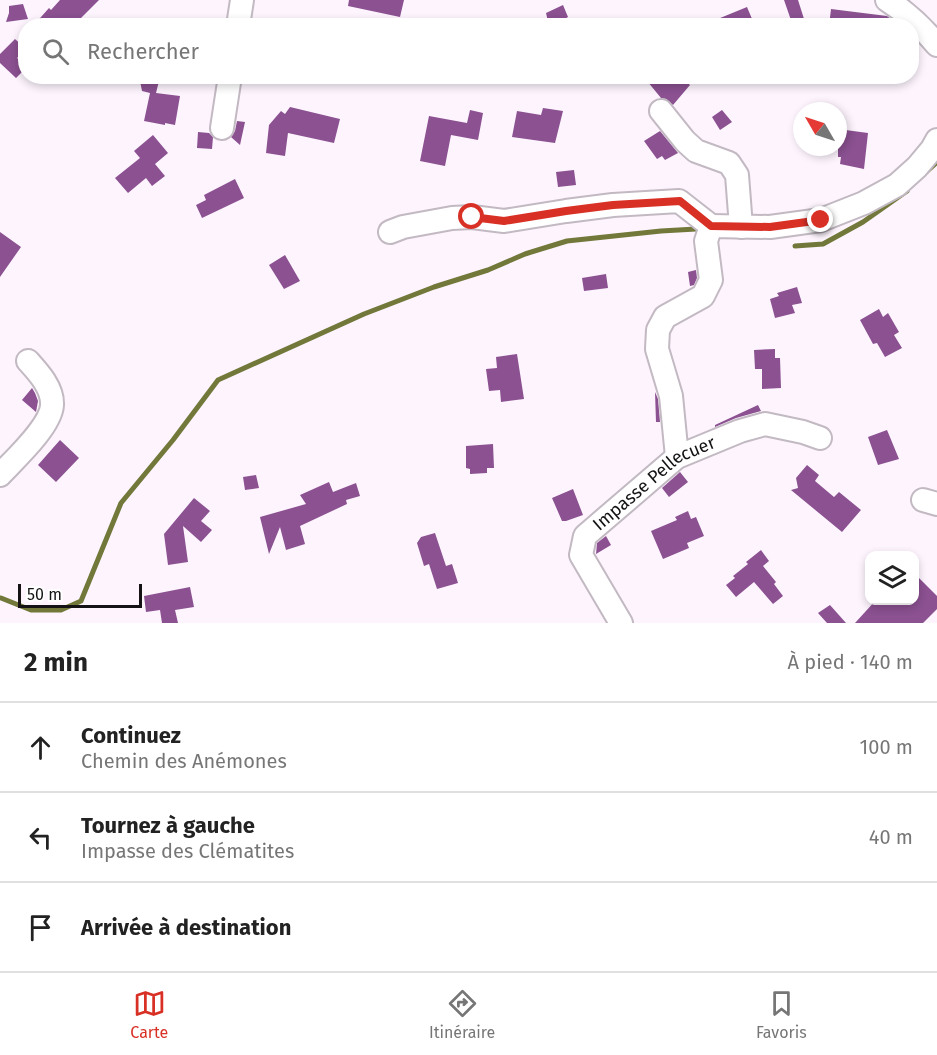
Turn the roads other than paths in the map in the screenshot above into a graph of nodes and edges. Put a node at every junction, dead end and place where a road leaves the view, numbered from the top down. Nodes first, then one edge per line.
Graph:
1 (242, 0) edge
2 (887, 0) edge
3 (239, 18) edge
4 (911, 18) edge
5 (919, 26) edge
6 (937, 45) edge
7 (229, 84) edge
8 (661, 111) dead end
9 (222, 128) dead end
10 (937, 141) edge
11 (741, 227) junction
12 (390, 232) dead end
13 (709, 234) junction
14 (28, 361) dead end
15 (820, 438) dead end
16 (676, 457) junction
17 (0, 475) edge
18 (621, 623) edge

1 - 3 street
2 - 4 street
5 - 6 street
7 - 9 street
8 - 11 street
10 - 11 street
11 - 13 street
12 - 13 street
13 - 16 street
14 - 17 street
15 - 16 street, Impasse Pellecuer
16 - 18 street, Impasse Pellecuer

